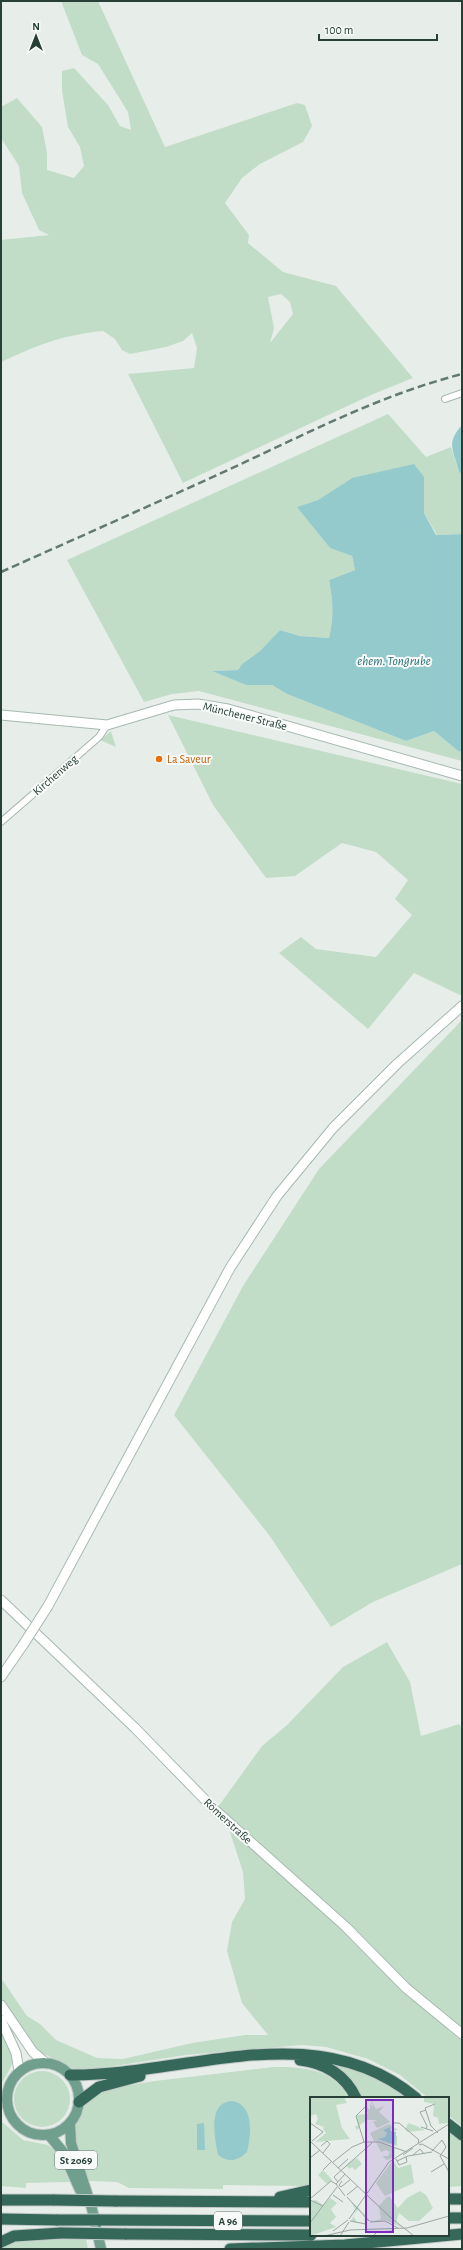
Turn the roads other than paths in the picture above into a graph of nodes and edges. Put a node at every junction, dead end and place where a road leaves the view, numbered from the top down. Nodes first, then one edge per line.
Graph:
1 (462, 394) edge
2 (445, 399) dead end
3 (1, 715) edge
4 (107, 725) junction
5 (462, 776) edge
6 (1, 822) edge
7 (462, 1006) edge
8 (1, 1600) edge
9 (1, 1677) edge
10 (1, 2005) edge
11 (1, 2020) edge
12 (462, 2034) edge
13 (46, 2063) junction
14 (19, 2071) junction
15 (70, 2075) junction
16 (5, 2089) edge
17 (355, 2097) edge
18 (415, 2097) edge
19 (79, 2102) junction
20 (5, 2114) edge
21 (70, 2123) junction
22 (449, 2125) edge
23 (49, 2135) junction
24 (462, 2135) edge
25 (310, 2190) edge
26 (449, 2199) edge
27 (462, 2199) edge
28 (1, 2200) edge
29 (259, 2202) junction
30 (310, 2202) edge
31 (449, 2218) edge
32 (462, 2218) edge
33 (1, 2220) edge
34 (310, 2221) edge
35 (449, 2233) edge
36 (462, 2234) edge
37 (310, 2235) edge
38 (449, 2235) edge
39 (441, 2236) edge
40 (1, 2242) edge
41 (95, 2249) edge
42 (101, 2249) edge
43 (230, 2249) edge

1 - 2 street
3 - 4 street, Münchener Straße
4 - 5 street, Münchener Straße
4 - 6 street, Kirchenweg
7 - 9 street, bridge
8 - 12 street, Römerstraße
10 - 13 street
11 - 14 street
13 - 14 main road
13 - 15 main road
14 - 16 main road
15 - 18 highway
15 - 19 main road
16 - 20 main road
17 - 19 highway
19 - 21 main road
20 - 23 main road
21 - 23 main road
21 - 42 main road, St 2069
22 - 24 highway
23 - 41 main road, St 2069
25 - 29 highway
26 - 27 highway
28 - 29 highway, A 96, bridge
29 - 30 highway, A 96
31 - 32 highway
33 - 34 highway, A 96, bridge
35 - 36 highway
36 - 38 highway
37 - 40 highway, bridge
39 - 43 highway

